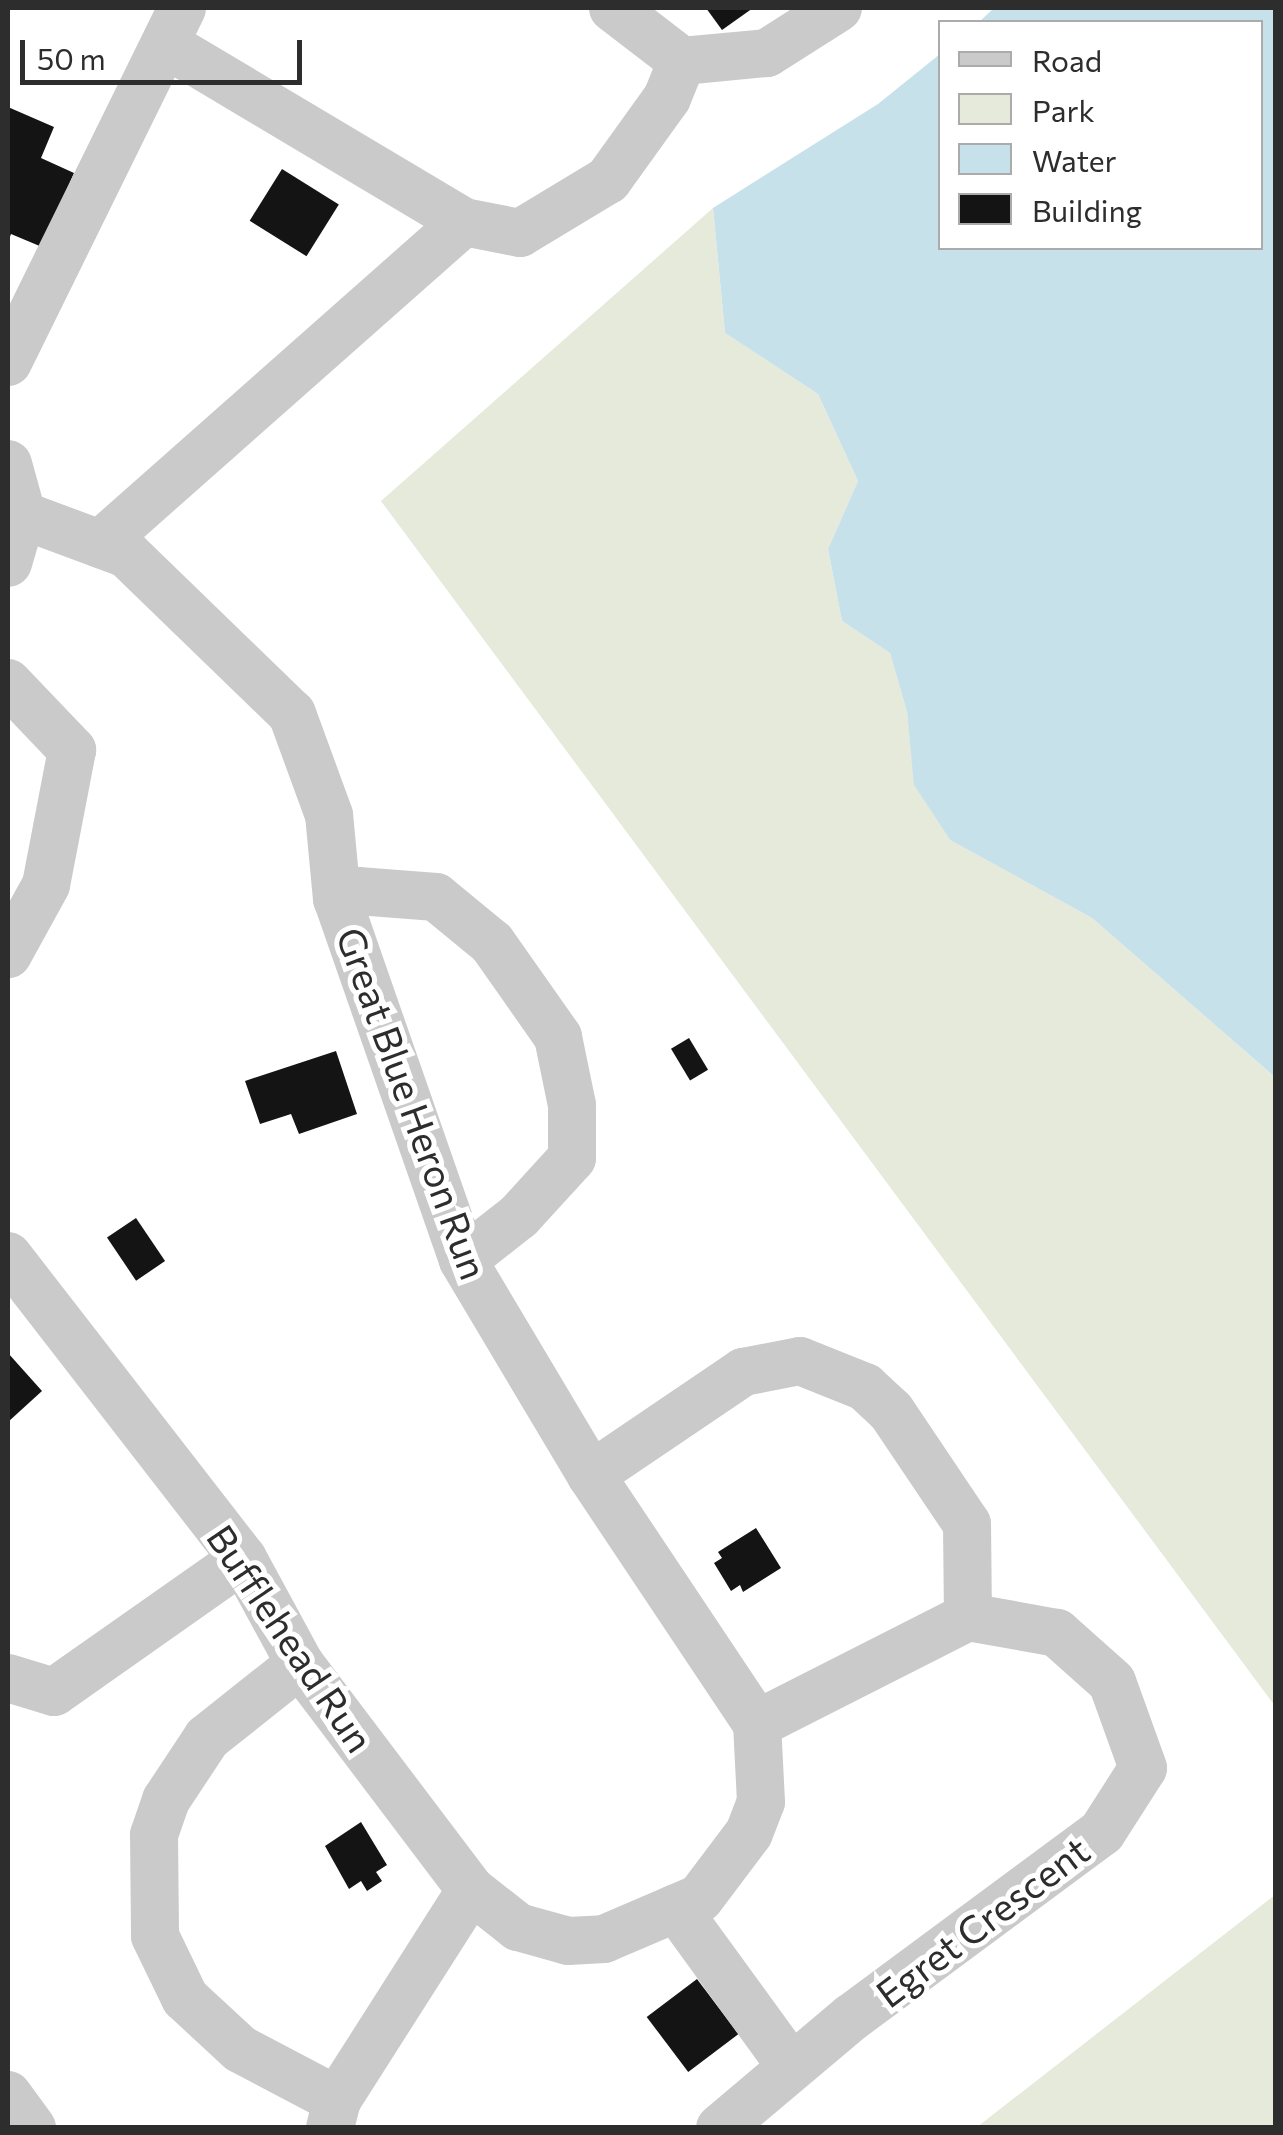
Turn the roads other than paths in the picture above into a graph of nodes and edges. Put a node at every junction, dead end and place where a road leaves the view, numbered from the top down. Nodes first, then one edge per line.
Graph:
1 (612, 8) edge
2 (838, 8) edge
3 (175, 26) edge
4 (682, 61) junction
5 (464, 222) junction
6 (8, 362) edge
7 (8, 464) edge
8 (22, 515) junction
9 (100, 544) junction
10 (8, 563) edge
11 (8, 683) edge
12 (338, 899) junction
13 (8, 954) edge
14 (8, 1256) edge
15 (464, 1260) junction
16 (592, 1474) junction
17 (243, 1559) junction
18 (968, 1617) junction
19 (300, 1664) junction
20 (8, 1678) edge
21 (757, 1724) junction
22 (472, 1890) junction
23 (676, 1908) junction
24 (790, 2066) junction
25 (8, 2095) edge
26 (334, 2114) edge
27 (32, 2128) edge
28 (720, 2128) edge

1 - 4 street
2 - 4 street
3 - 5 street
3 - 6 street
4 - 5 street
5 - 9 street
7 - 8 street
8 - 9 street, Great Blue Heron Run
8 - 10 street
9 - 12 street, Great Blue Heron Run
11 - 13 street
12 - 15 street, Great Blue Heron Run
12 - 15 street
14 - 17 street, Bufflehead Run
15 - 16 street, Great Blue Heron Run
16 - 18 street
16 - 21 street, Great Blue Heron Run
17 - 19 street, Bufflehead Run
17 - 20 street
18 - 21 street
18 - 24 street, Egret Crescent
19 - 22 street, Bufflehead Run
19 - 26 street
21 - 23 street
22 - 23 street, Bufflehead Run
22 - 26 street
23 - 24 street
24 - 28 street
25 - 27 street

